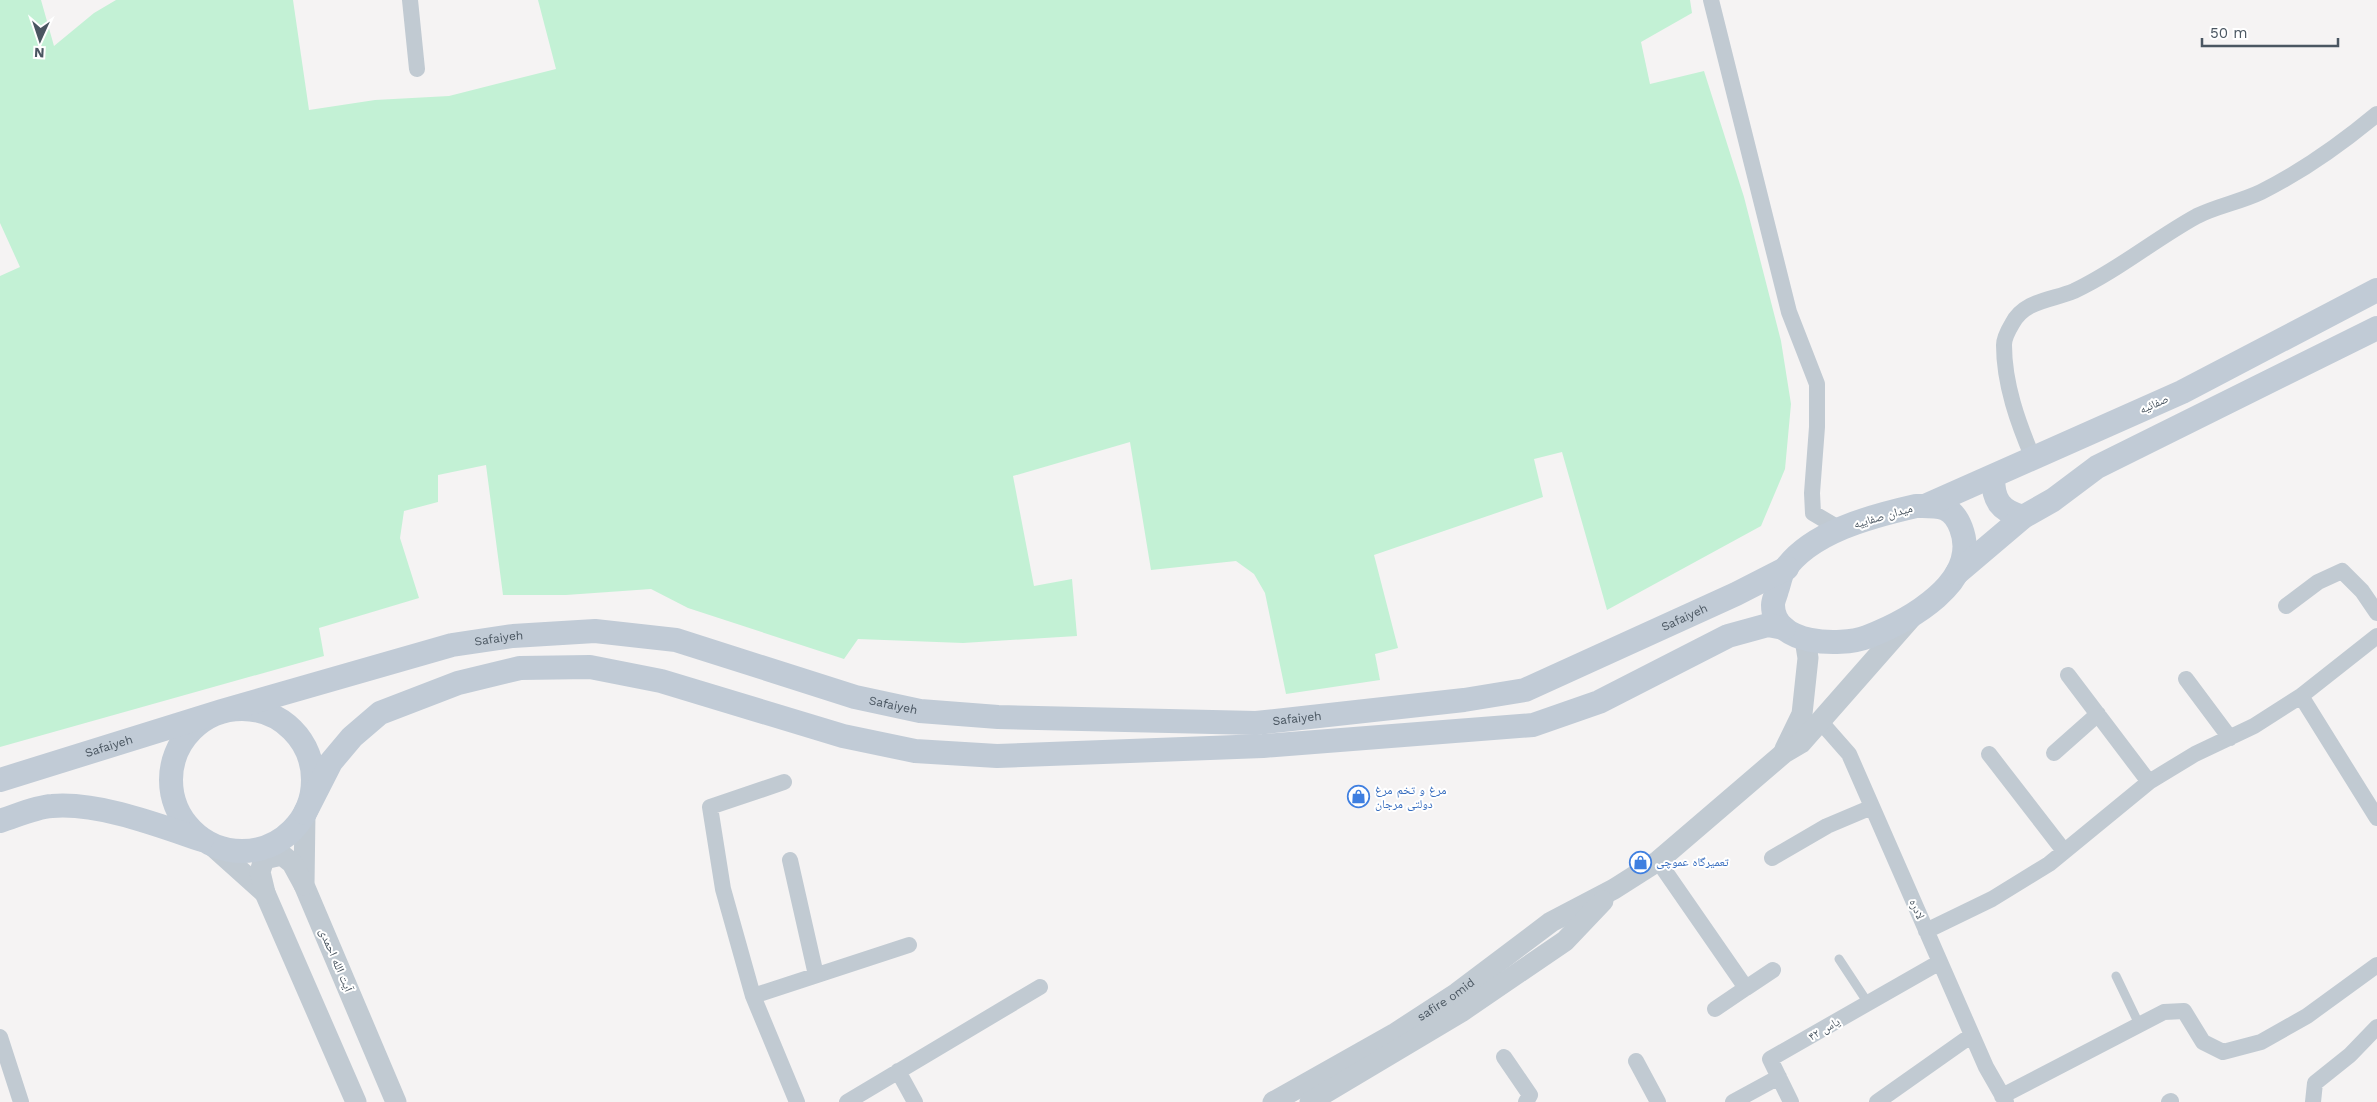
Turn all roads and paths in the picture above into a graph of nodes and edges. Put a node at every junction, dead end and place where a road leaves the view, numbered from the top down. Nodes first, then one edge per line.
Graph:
1 (410, 0) edge
2 (1711, 0) edge
3 (417, 69) dead end
4 (2377, 114) edge
5 (2377, 290) edge
6 (2377, 328) edge
7 (2033, 458) junction
8 (1993, 477) junction
9 (1925, 506) junction
10 (2023, 517) junction
11 (1840, 529) junction
12 (1787, 568) junction
13 (1956, 574) junction
14 (2286, 606) dead end
15 (2377, 612) edge
16 (1912, 616) junction
17 (1784, 628) junction
18 (2377, 636) edge
19 (1805, 639) junction
20 (2068, 675) dead end
21 (2186, 679) dead end
22 (2302, 696) junction
23 (222, 712) junction
24 (2098, 714) junction
25 (1820, 721) junction
26 (2230, 738) junction
27 (1784, 753) junction
28 (2054, 753) dead end
29 (1989, 754) dead end
30 (0, 780) edge
31 (784, 782) dead end
32 (2149, 782) junction
33 (1872, 807) junction
34 (305, 813) junction
35 (2377, 818) edge
36 (0, 821) edge
37 (207, 841) junction
38 (2064, 851) junction
39 (1772, 858) dead end
40 (790, 860) dead end
41 (1658, 861) junction
42 (304, 885) junction
43 (1614, 889) junction
44 (265, 893) junction
45 (1926, 931) junction
46 (909, 945) dead end
47 (1839, 959) dead end
48 (1940, 962) junction
49 (2377, 965) edge
50 (1773, 970) dead end
51 (816, 975) junction
52 (2116, 976) dead end
53 (1040, 987) dead end
54 (1746, 988) junction
55 (753, 996) junction
56 (1868, 1003) junction
57 (1715, 1009) dead end
58 (2139, 1024) junction
59 (2377, 1027) edge
60 (1972, 1035) junction
61 (0, 1037) edge
62 (1504, 1057) dead end
63 (1636, 1061) dead end
64 (898, 1071) junction
65 (1779, 1078) junction
66 (7, 1081) edge
67 (2004, 1099) edge
68 (21, 1102) edge
69 (356, 1102) edge
70 (396, 1102) edge
71 (796, 1102) edge
72 (847, 1102) edge
73 (915, 1102) edge
74 (1273, 1102) edge
75 (1310, 1102) edge
76 (1526, 1102) edge
77 (1658, 1102) edge
78 (1734, 1102) edge
79 (1791, 1102) edge
80 (1877, 1102) edge
81 (2312, 1102) edge

1 - 3 street
2 - 11 street
4 - 7 street
5 - 7 main road, صفائیه
6 - 10 main road
7 - 8 main road, صفائیه
8 - 9 main road, صفائیه
8 - 10 main road
9 - 11 main road, میدان صفاییه
9 - 13 main road, میدان صفاییه
10 - 13 main road
11 - 12 main road, میدان صفاییه
12 - 17 main road, میدان صفاییه
12 - 23 main road, Safaiyeh
13 - 16 main road, میدان صفاییه
14 - 15 street
16 - 19 main road, میدان صفاییه
16 - 25 street, safire omid
17 - 19 main road, میدان صفاییه
17 - 34 main road, Safaiyeh
18 - 22 street
19 - 27 street
20 - 24 street
21 - 26 street
22 - 26 street
22 - 35 street
23 - 30 main road, Safaiyeh
23 - 34 main road
23 - 37 main road
24 - 28 street
24 - 32 street
25 - 27 street, safire omid
25 - 33 street, لادره
26 - 32 street
27 - 41 street, safire omid
29 - 38 street
31 - 55 street
32 - 38 street
33 - 39 street
33 - 45 street, لادره
34 - 37 main road
34 - 42 street, آیت الله احمدی
36 - 37 main road
37 - 44 street
38 - 45 street
40 - 51 street
41 - 43 street, safire omid
41 - 54 street
42 - 44 street
42 - 70 street, آیت الله احمدی
43 - 74 street, safire omid
43 - 75 street, safire omid
44 - 69 street
45 - 48 street, لادره
46 - 51 street
47 - 56 lane
48 - 56 street, یاس ۴۲
48 - 60 street, لادره
49 - 58 street
50 - 54 street
51 - 55 street
52 - 58 lane
53 - 64 street
54 - 57 street
55 - 71 street
56 - 65 street, یاس ۴۲
58 - 67 street
59 - 81 street
60 - 67 street, لادره
60 - 80 street
61 - 66 street
62 - 76 street
63 - 77 street
64 - 72 street
64 - 73 street
65 - 78 street
65 - 79 street
66 - 68 street

